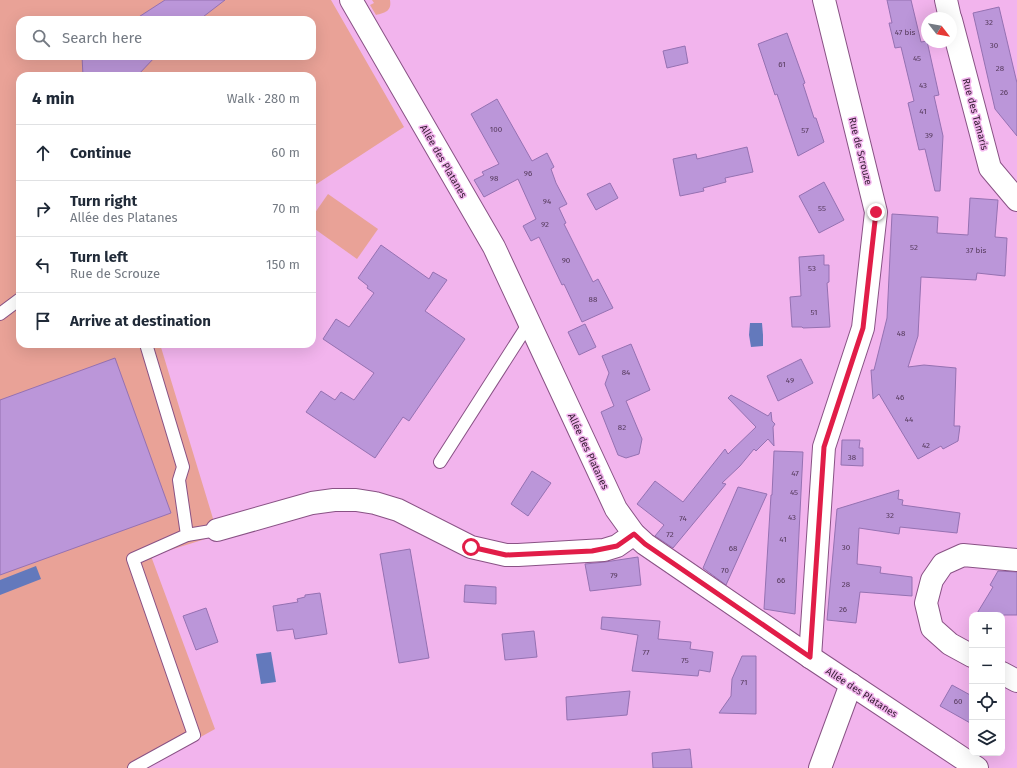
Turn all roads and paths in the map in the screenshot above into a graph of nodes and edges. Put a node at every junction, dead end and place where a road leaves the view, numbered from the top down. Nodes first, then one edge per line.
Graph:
1 (351, 0) edge
2 (824, 0) edge
3 (946, 0) edge
4 (949, 12) edge
5 (957, 42) edge
6 (1017, 200) edge
7 (16, 302) edge
8 (0, 314) edge
9 (530, 323) junction
10 (147, 348) edge
11 (440, 462) dead end
12 (217, 530) joint
13 (634, 534) junction
14 (187, 535) junction
15 (1017, 560) edge
16 (969, 654) edge
17 (810, 657) junction
18 (1005, 674) edge
19 (1017, 681) edge
20 (851, 684) junction
21 (134, 768) edge
22 (820, 768) edge
23 (977, 768) edge

1 - 9 street, Allée des Platanes
2 - 17 street, Rue de Scrouze
3 - 4 street, Rue des Tamaris
5 - 6 street, Rue des Tamaris
7 - 8 lane
9 - 11 lane
9 - 13 street, Allée des Platanes
10 - 14 lane
12 - 13 street
12 - 14 lane
13 - 17 street, Allée des Platanes
14 - 21 lane
15 - 16 street
17 - 20 street, Allée des Platanes
18 - 19 street
20 - 22 street
20 - 23 street, Allée des Platanes

